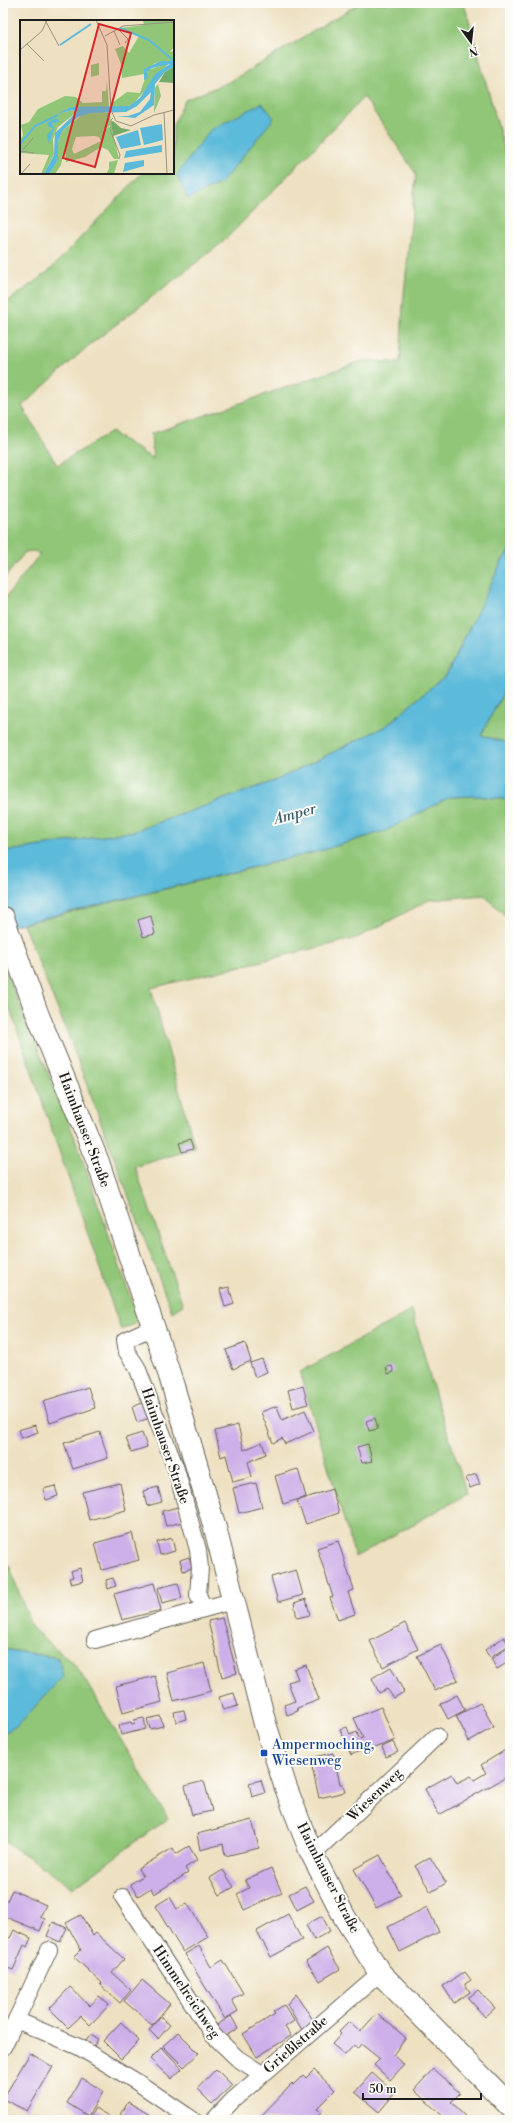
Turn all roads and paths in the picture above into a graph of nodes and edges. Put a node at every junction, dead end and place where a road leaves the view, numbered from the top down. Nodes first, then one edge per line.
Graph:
1 (6, 926) edge
2 (153, 1327) junction
3 (232, 1601) junction
4 (204, 1608) junction
5 (94, 1640) dead end
6 (437, 1736) dead end
7 (310, 1850) junction
8 (123, 1897) dead end
9 (49, 1950) dead end
10 (380, 1973) junction
11 (16, 2020) junction
12 (3, 2047) edge
13 (262, 2074) junction
14 (510, 2106) edge
15 (193, 2120) edge
16 (214, 2120) edge

1 - 2 main road, Haimhauser Straße
2 - 3 main road, Haimhauser Straße
2 - 4 street, Haimhauser Straße
3 - 4 street
3 - 7 main road, Haimhauser Straße
4 - 5 street
6 - 7 street, Wiesenweg
7 - 10 main road, Haimhauser Straße
8 - 13 street, Himmelreichweg
9 - 11 street
10 - 13 street, Grießlstraße
10 - 14 main road, Haimhauser Straße
11 - 12 street
11 - 15 street
13 - 16 street, Grießlstraße

